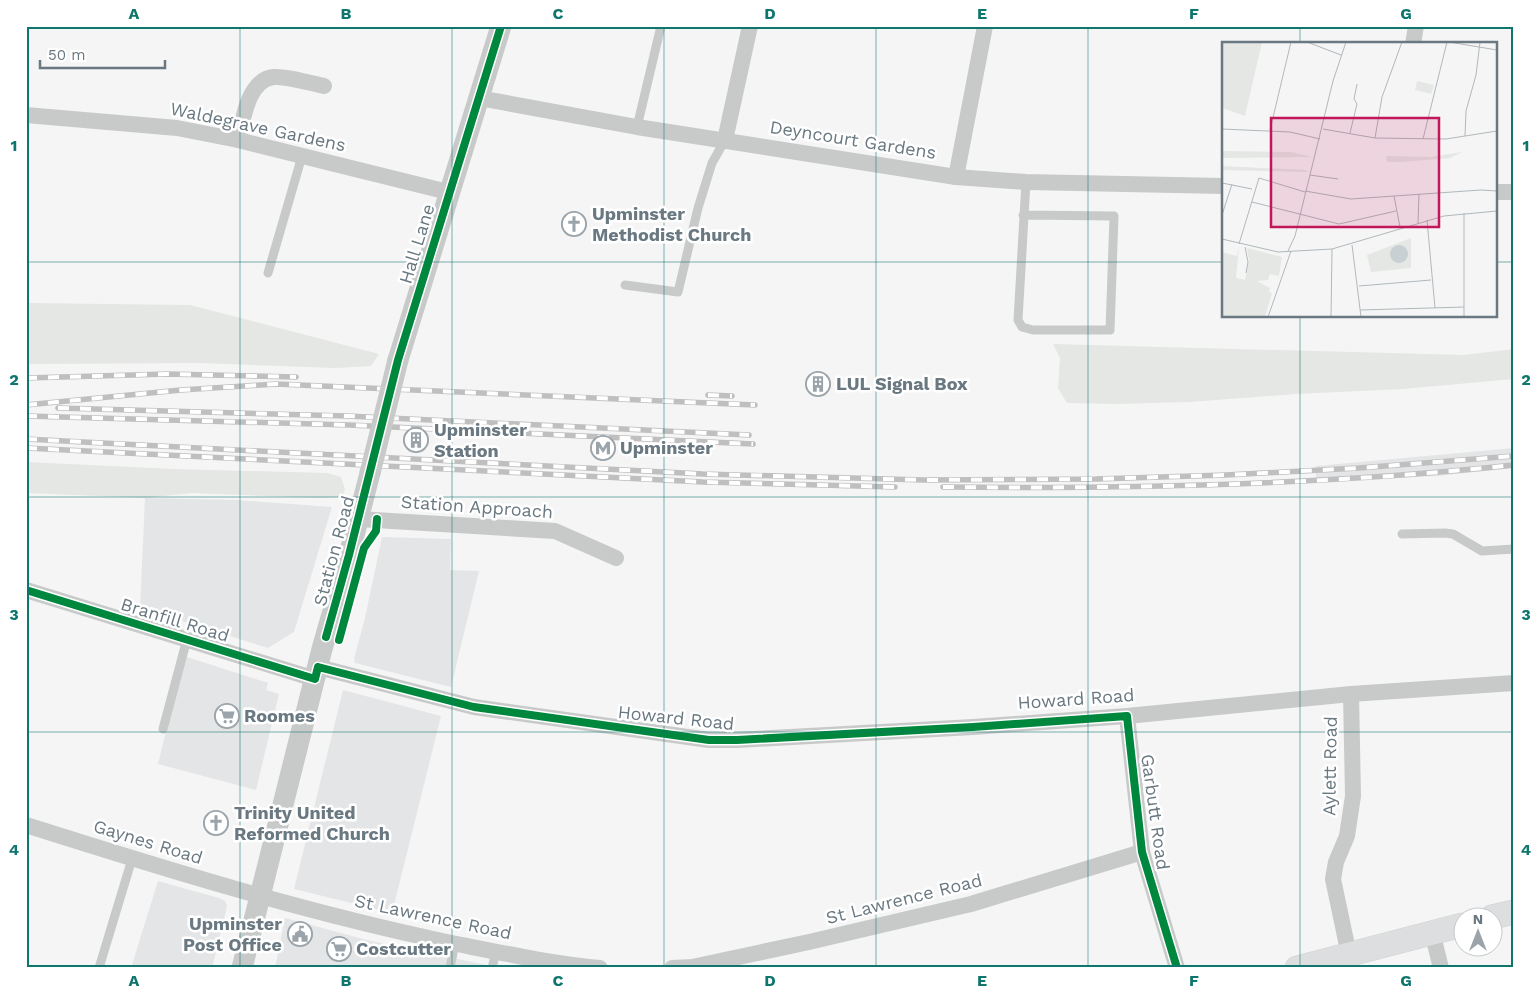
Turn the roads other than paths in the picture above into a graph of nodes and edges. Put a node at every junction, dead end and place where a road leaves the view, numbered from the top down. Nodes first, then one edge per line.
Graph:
1 (501, 26) edge
2 (661, 26) edge
3 (750, 26) edge
4 (985, 26) edge
5 (1416, 26) edge
6 (1413, 42) edge
7 (324, 86) dead end
8 (479, 98) junction
9 (26, 115) edge
10 (637, 127) junction
11 (238, 140) junction
12 (725, 140) junction
13 (302, 156) junction
14 (956, 177) junction
15 (1026, 182) junction
16 (1222, 186) edge
17 (448, 192) junction
18 (1498, 192) edge
19 (1514, 192) edge
20 (1023, 214) junction
21 (268, 274) dead end
22 (625, 285) dead end
23 (370, 473) joint
24 (359, 518) junction
25 (1402, 534) dead end
26 (1514, 550) edge
27 (616, 558) dead end
28 (26, 590) edge
29 (187, 639) junction
30 (316, 673) junction
31 (1514, 683) edge
32 (1351, 694) junction
33 (1127, 716) junction
34 (162, 729) dead end
35 (26, 825) edge
36 (1142, 852) junction
37 (132, 859) junction
38 (260, 896) junction
39 (1452, 927) edge
40 (1432, 932) junction
41 (456, 943) junction
42 (1349, 955) junction
43 (494, 960) edge
44 (561, 966) edge
45 (99, 968) edge
46 (242, 968) edge
47 (450, 968) edge
48 (600, 968) edge
49 (672, 968) edge
50 (1177, 968) edge
51 (1297, 968) edge
52 (1441, 968) edge

1 - 8 street, Hall Lane
2 - 10 lane
3 - 12 street
4 - 14 street
5 - 6 street
7 - 11 street
8 - 10 street, Deyncourt Gardens
8 - 17 street, Hall Lane
9 - 11 street, Waldegrave Gardens
10 - 12 street, Deyncourt Gardens
11 - 13 street, Waldegrave Gardens
12 - 14 street, Deyncourt Gardens
12 - 22 lane
13 - 17 street, Waldegrave Gardens
13 - 21 lane
14 - 15 street, Deyncourt Gardens
15 - 16 street, Deyncourt Gardens
15 - 20 lane
17 - 23 street, Hall Lane, bridge
18 - 19 street
20 - 20 lane
23 - 24 street, Station Road
24 - 27 street, Station Approach
24 - 30 street, Station Road
25 - 26 lane
28 - 29 street, Branfill Road
29 - 30 street, Branfill Road
29 - 34 lane
30 - 33 street, Howard Road
30 - 38 street, Station Road
31 - 32 street, Howard Road
32 - 33 street, Howard Road
32 - 42 street, Aylett Road
33 - 36 street, Garbutt Road
35 - 37 street, Gaynes Road
36 - 49 street, St Lawrence Road
36 - 50 street, Garbutt Road
37 - 38 street, Gaynes Road
37 - 45 lane
38 - 41 street, St Lawrence Road
38 - 46 street, Station Road
39 - 40 main road
40 - 42 main road
40 - 52 street
41 - 43 street, St Lawrence Road
41 - 47 lane
42 - 51 main road
43 - 44 street, St Lawrence Road
44 - 48 street, St Lawrence Road

